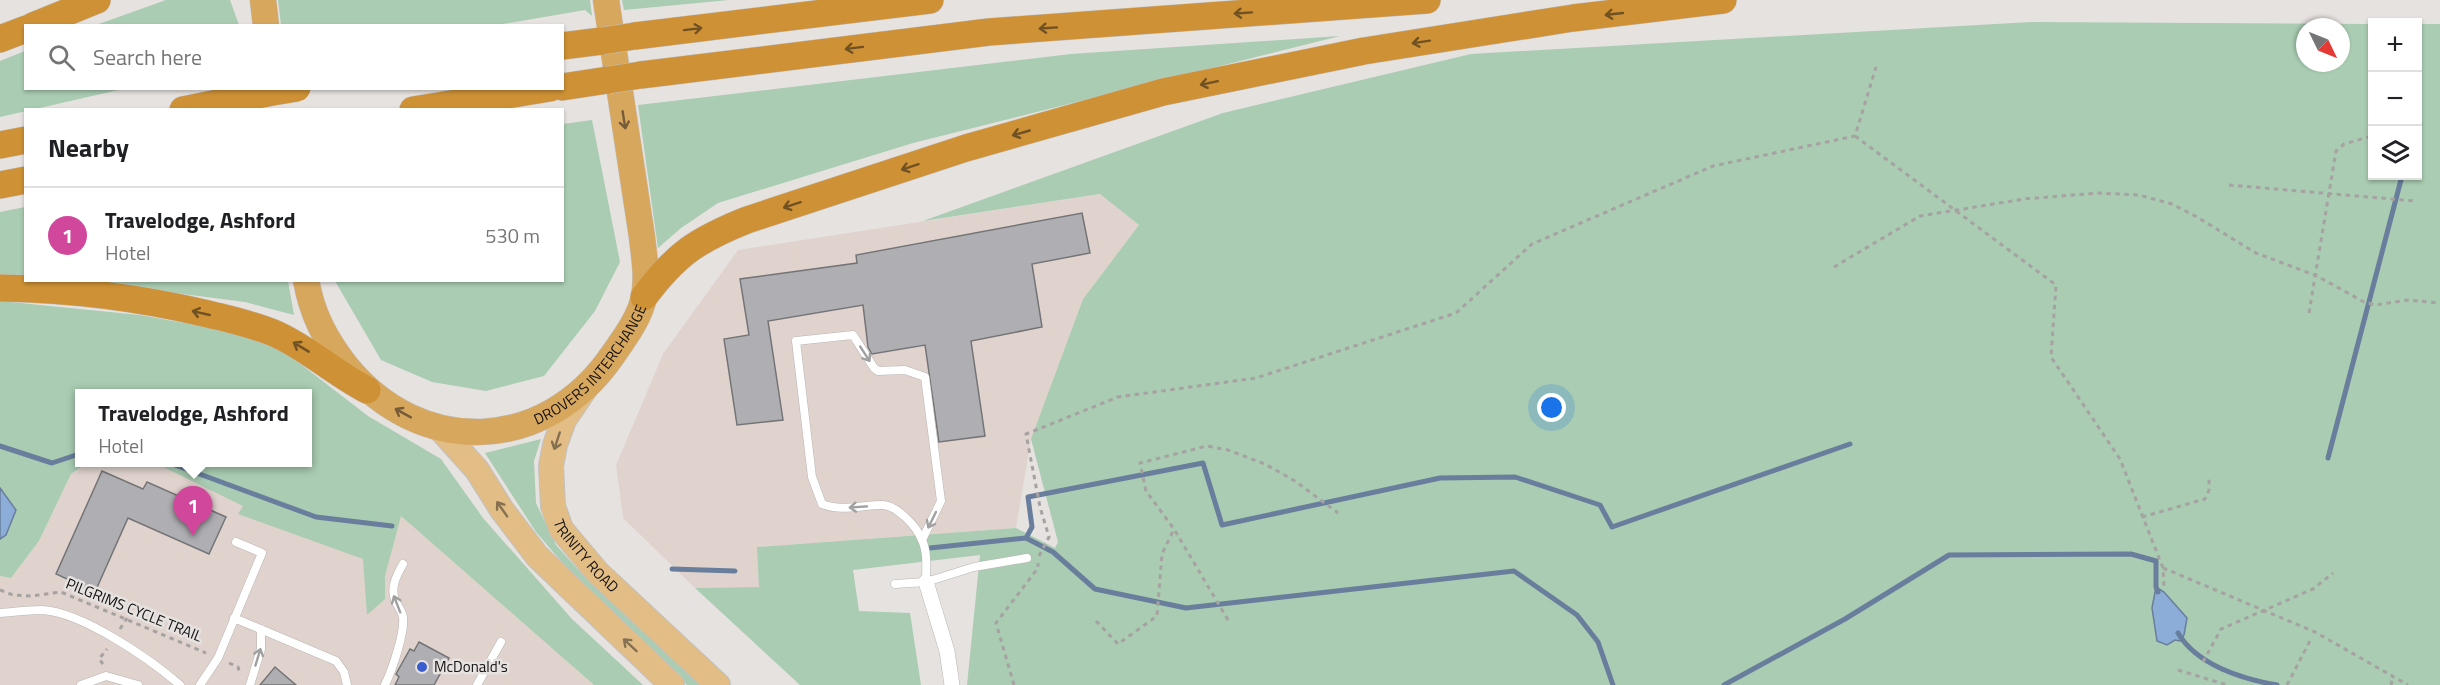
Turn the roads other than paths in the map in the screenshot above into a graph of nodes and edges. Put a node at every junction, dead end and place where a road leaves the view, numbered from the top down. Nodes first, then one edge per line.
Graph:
1 (98, 0) edge
2 (263, 0) edge
3 (606, 0) edge
4 (930, 0) edge
5 (1427, 0) edge
6 (1723, 0) edge
7 (38, 24) edge
8 (266, 24) edge
9 (24, 30) edge
10 (0, 39) edge
11 (564, 46) edge
12 (564, 87) edge
13 (292, 90) edge
14 (538, 90) edge
15 (274, 97) edge
16 (197, 108) edge
17 (425, 108) edge
18 (24, 140) edge
19 (0, 145) edge
20 (24, 180) edge
21 (0, 185) edge
22 (306, 282) edge
23 (0, 288) edge
24 (644, 297) junction
25 (585, 389) junction
26 (367, 390) junction
27 (441, 430) junction
28 (922, 540) junction
29 (236, 542) dead end
30 (1027, 558) dead end
31 (403, 564) dead end
32 (926, 582) junction
33 (894, 584) dead end
34 (0, 613) edge
35 (234, 618) junction
36 (261, 628) junction
37 (501, 642) dead end
38 (81, 685) edge
39 (138, 685) edge
40 (180, 685) edge
41 (200, 685) edge
42 (250, 685) edge
43 (346, 685) edge
44 (385, 685) edge
45 (477, 685) edge
46 (672, 685) edge
47 (718, 685) edge
48 (952, 685) edge

1 - 7 highway
2 - 8 highway
3 -> 24 highway, DROVERS INTERCHANGE
11 -> 4 highway, bridge
5 -> 12 highway, bridge
6 -> 24 highway
9 - 10 highway
13 - 15 highway, bridge
14 - 17 highway
15 - 16 highway
18 - 19 highway
20 - 21 highway
22 - 26 highway, DROVERS INTERCHANGE
26 -> 23 highway
24 - 25 highway, DROVERS INTERCHANGE
25 - 27 highway, DROVERS INTERCHANGE
25 -> 47 main road, TRINITY ROAD
27 -> 26 highway, DROVERS INTERCHANGE
46 -> 27 main road
28 -> 28 lane
28 - 32 lane
29 - 35 lane
30 - 32 lane
44 -> 31 lane
32 - 33 lane
32 - 48 street
34 - 40 lane
35 - 36 lane
35 - 41 lane
42 -> 36 lane
36 - 43 lane
37 - 45 lane
38 - 39 lane

